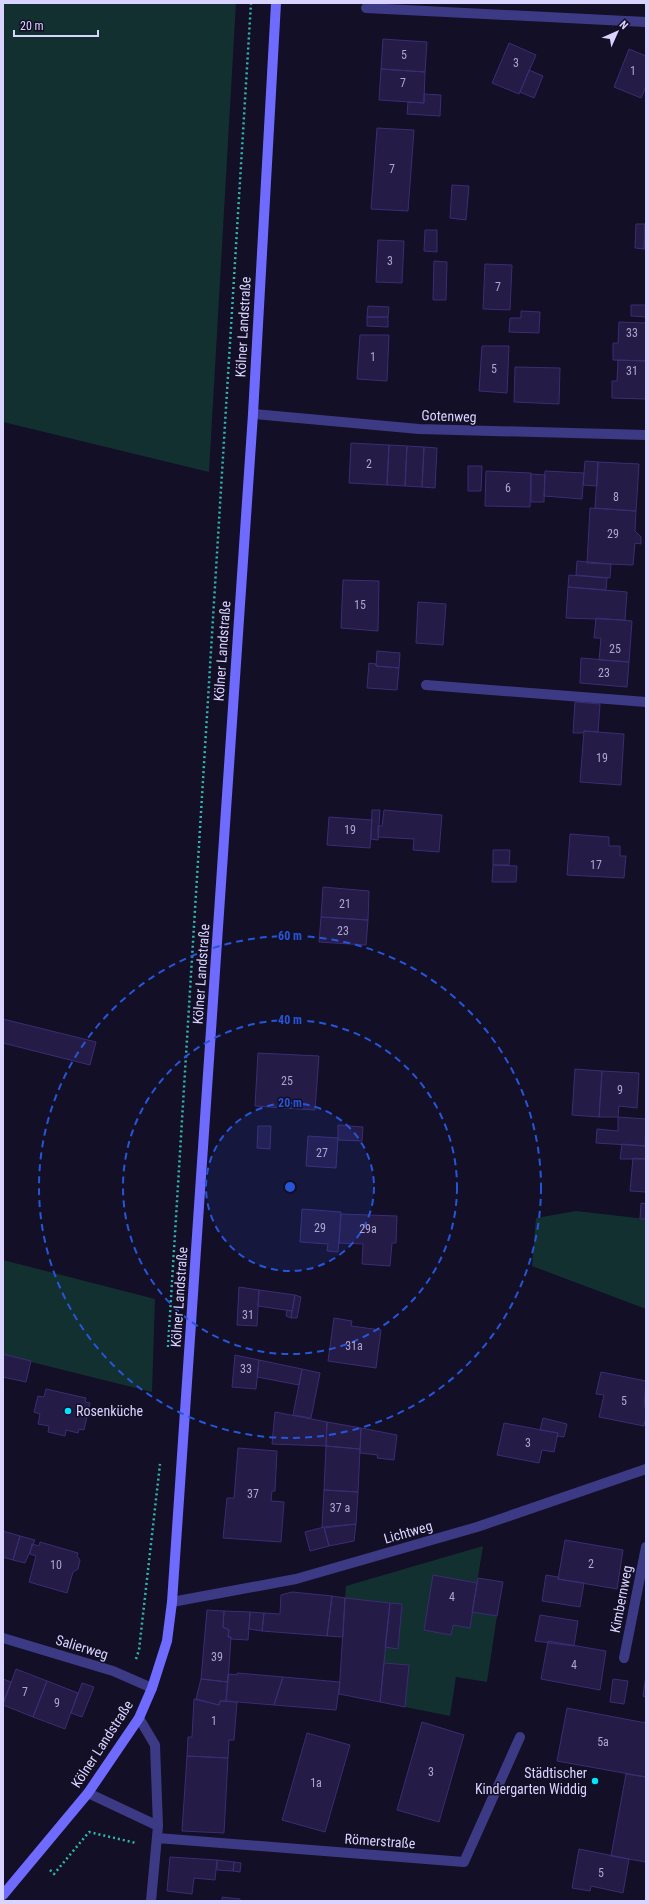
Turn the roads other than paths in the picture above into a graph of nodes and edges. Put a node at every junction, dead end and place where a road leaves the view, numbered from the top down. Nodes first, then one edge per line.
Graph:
1 (276, 3) edge
2 (366, 8) dead end
3 (646, 22) edge
4 (253, 414) junction
5 (646, 435) edge
6 (426, 685) dead end
7 (646, 702) edge
8 (646, 1469) edge
9 (646, 1546) edge
10 (172, 1602) junction
11 (3, 1638) edge
12 (624, 1658) dead end
13 (152, 1688) junction
14 (139, 1718) junction
15 (520, 1737) dead end
16 (88, 1793) junction
17 (158, 1826) junction
18 (157, 1843) junction
19 (3, 1895) edge
20 (151, 1901) edge

1 - 4 main road, Kölner Landstraße
2 - 3 street
4 - 5 street, Gotenweg
4 - 10 main road, Kölner Landstraße
6 - 7 street
8 - 10 street, Lichtweg
9 - 12 street, Kimbernweg
10 - 13 main road, Kölner Landstraße
11 - 13 street, Salierweg
13 - 14 main road, Kölner Landstraße
14 - 16 main road, Kölner Landstraße
14 - 17 street
15 - 18 street, Römerstraße
16 - 17 street
16 - 19 main road, Kölner Landstraße
17 - 18 street
18 - 20 street

